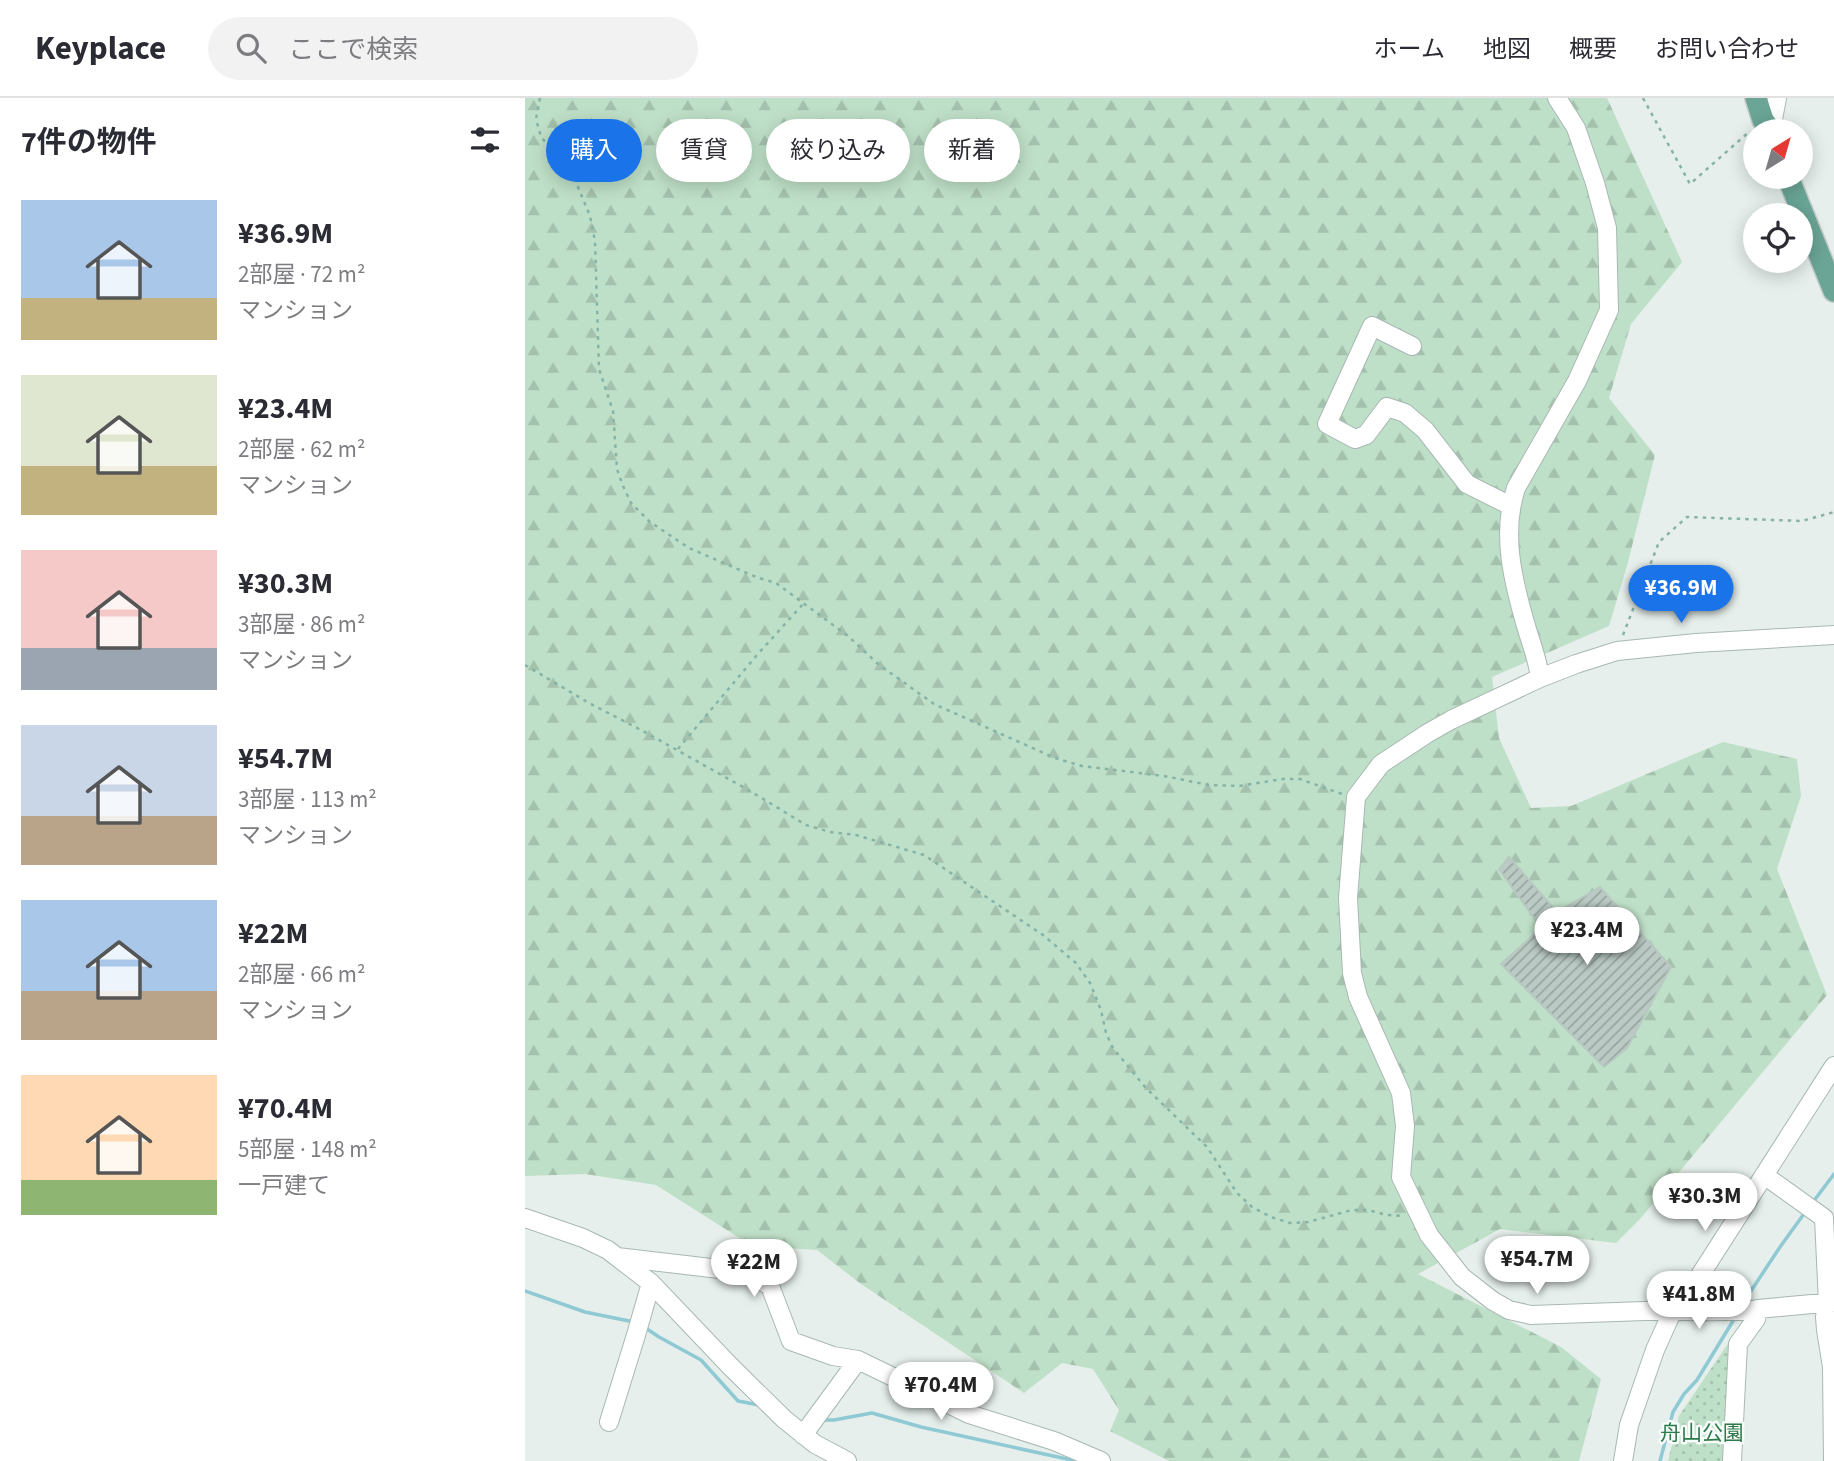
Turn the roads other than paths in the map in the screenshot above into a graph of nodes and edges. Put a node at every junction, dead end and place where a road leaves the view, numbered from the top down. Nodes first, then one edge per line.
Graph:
1 (1557, 98) edge
2 (1756, 98) edge
3 (1777, 98) edge
4 (1765, 119) edge
5 (1770, 119) edge
6 (1793, 189) edge
7 (1834, 291) edge
8 (1412, 346) dead end
9 (1511, 506) junction
10 (1834, 635) edge
11 (1540, 678) junction
12 (1834, 1066) edge
13 (1764, 1175) junction
14 (525, 1218) edge
15 (617, 1257) junction
16 (650, 1283) junction
17 (1831, 1302) edge
18 (1758, 1309) junction
19 (1672, 1310) junction
20 (858, 1360) junction
21 (609, 1422) dead end
22 (803, 1435) junction
23 (847, 1461) edge
24 (1101, 1461) edge
25 (1623, 1461) edge
26 (1732, 1461) edge
27 (1833, 1461) edge

1 - 9 street
2 - 4 main road
3 - 5 street
6 - 7 main road
8 - 9 street
9 - 11 street
10 - 11 street
11 - 19 street
12 - 13 street
13 - 17 street
13 - 19 street
14 - 15 street
15 - 16 street
15 - 20 street
16 - 21 street
16 - 22 street
17 - 18 street
17 - 27 street
18 - 19 street
18 - 26 street
19 - 25 street
20 - 22 street
20 - 24 street
22 - 23 street

